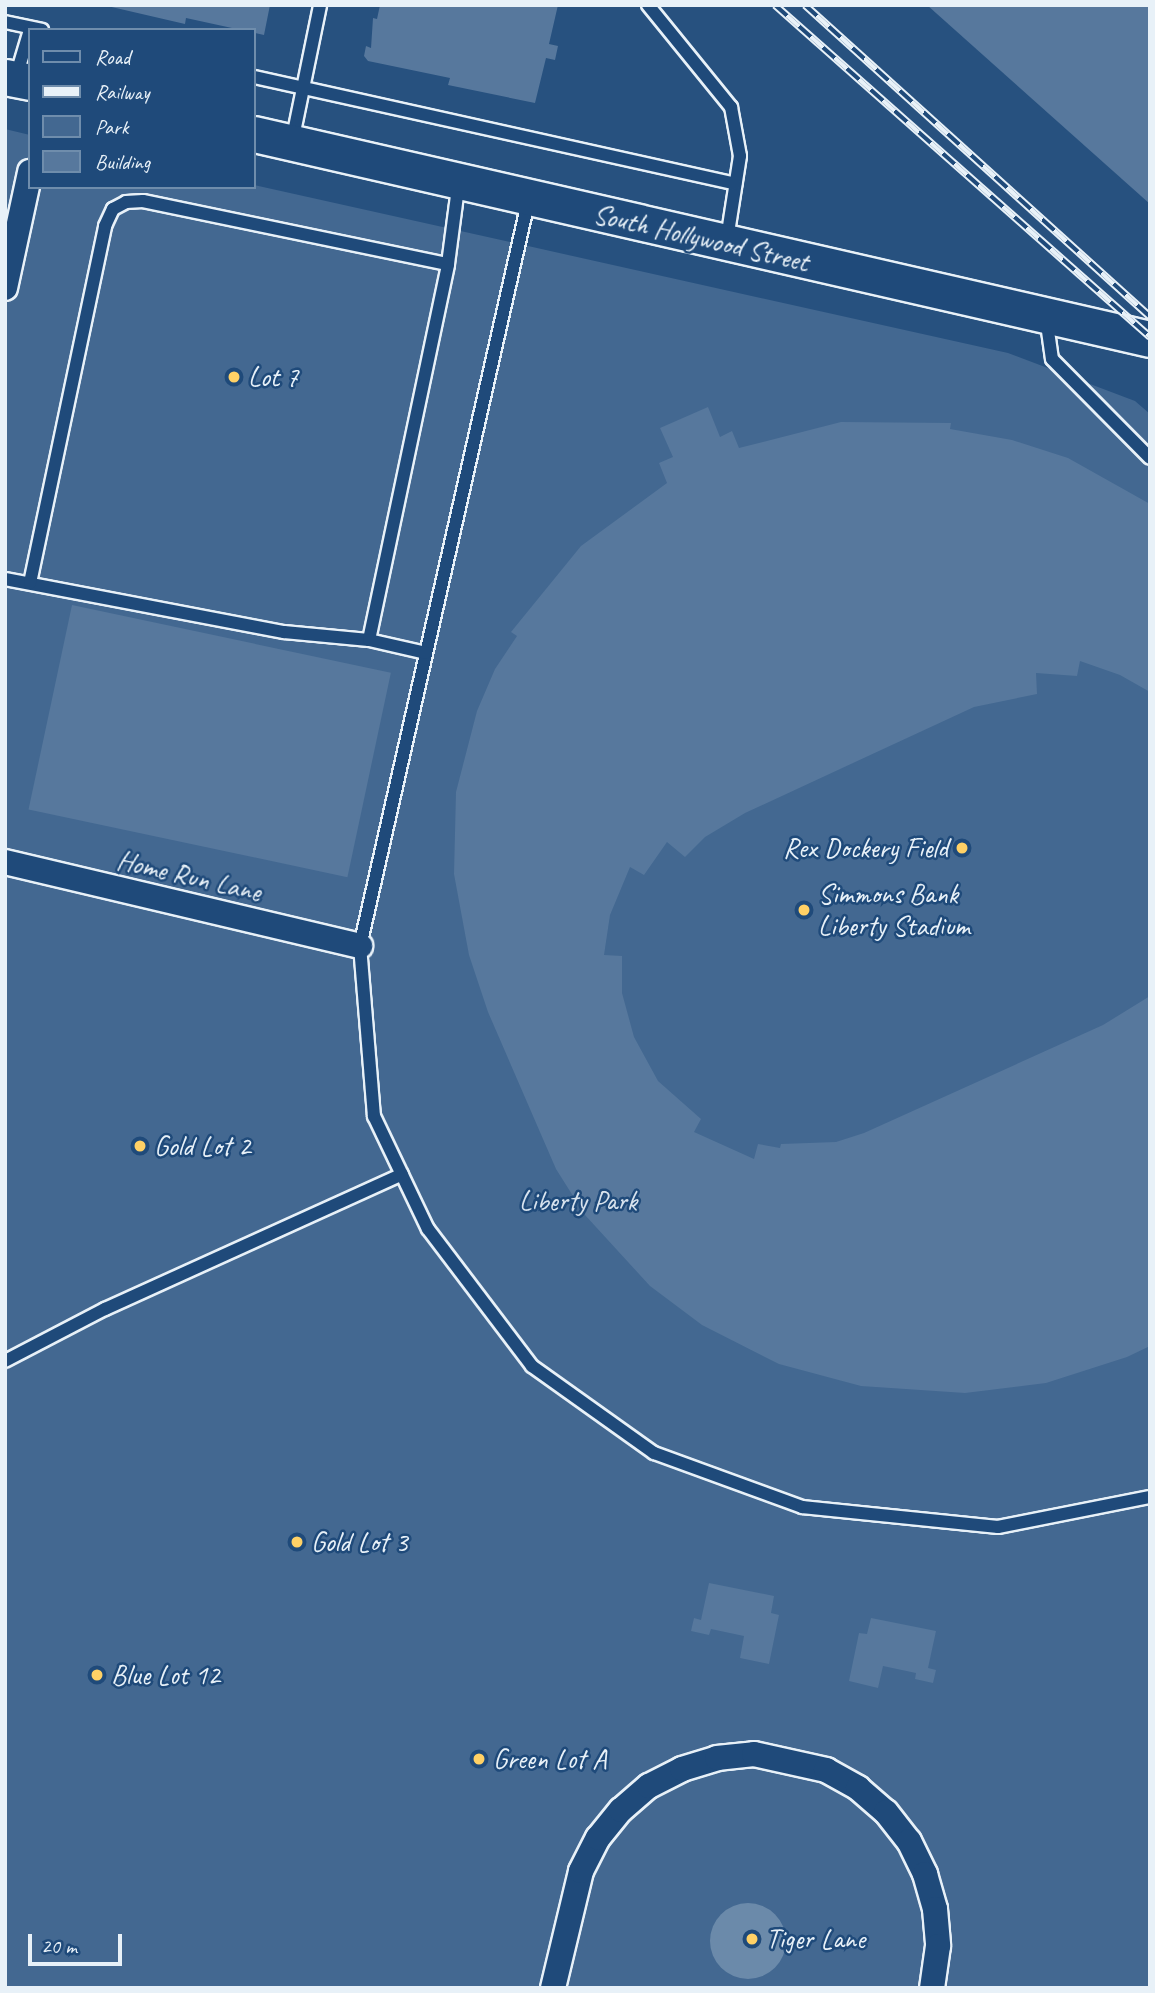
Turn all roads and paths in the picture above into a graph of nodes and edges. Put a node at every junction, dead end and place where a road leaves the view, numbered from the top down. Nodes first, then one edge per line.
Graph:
1 (320, 5) edge
2 (648, 5) edge
3 (5, 22) edge
4 (29, 28) edge
5 (28, 45) edge
6 (256, 78) edge
7 (17, 79) edge
8 (303, 89) junction
9 (256, 134) edge
10 (292, 142) junction
11 (28, 181) edge
12 (459, 181) junction
13 (735, 184) junction
14 (529, 198) junction
15 (726, 244) junction
16 (447, 264) junction
17 (5, 288) edge
18 (1046, 316) junction
19 (1150, 339) edge
20 (1150, 458) edge
21 (5, 579) edge
22 (30, 583) junction
23 (369, 640) junction
24 (426, 653) junction
25 (5, 862) edge
26 (360, 946) junction
27 (402, 1174) junction
28 (5, 1362) edge
29 (1150, 1497) edge
30 (932, 1985) edge
31 (553, 1988) edge

1 - 8 lane
2 - 13 lane
3 - 4 lane
5 - 7 lane
6 - 8 lane
8 - 10 lane
8 - 13 lane
9 - 10 main road, South Hollywood Street
10 - 12 main road, South Hollywood Street
11 - 17 street
12 - 14 main road, South Hollywood Street
12 - 16 lane
13 - 15 lane
14 - 15 main road, South Hollywood Street
14 - 24 lane
15 - 18 main road, South Hollywood Street
16 - 22 lane
16 - 23 lane
18 - 19 main road, South Hollywood Street
18 - 20 lane
21 - 22 lane
22 - 23 lane
23 - 24 lane
24 - 26 lane
25 - 26 street, Home Run Lane
26 - 27 lane
27 - 28 lane
27 - 29 lane
30 - 31 street

